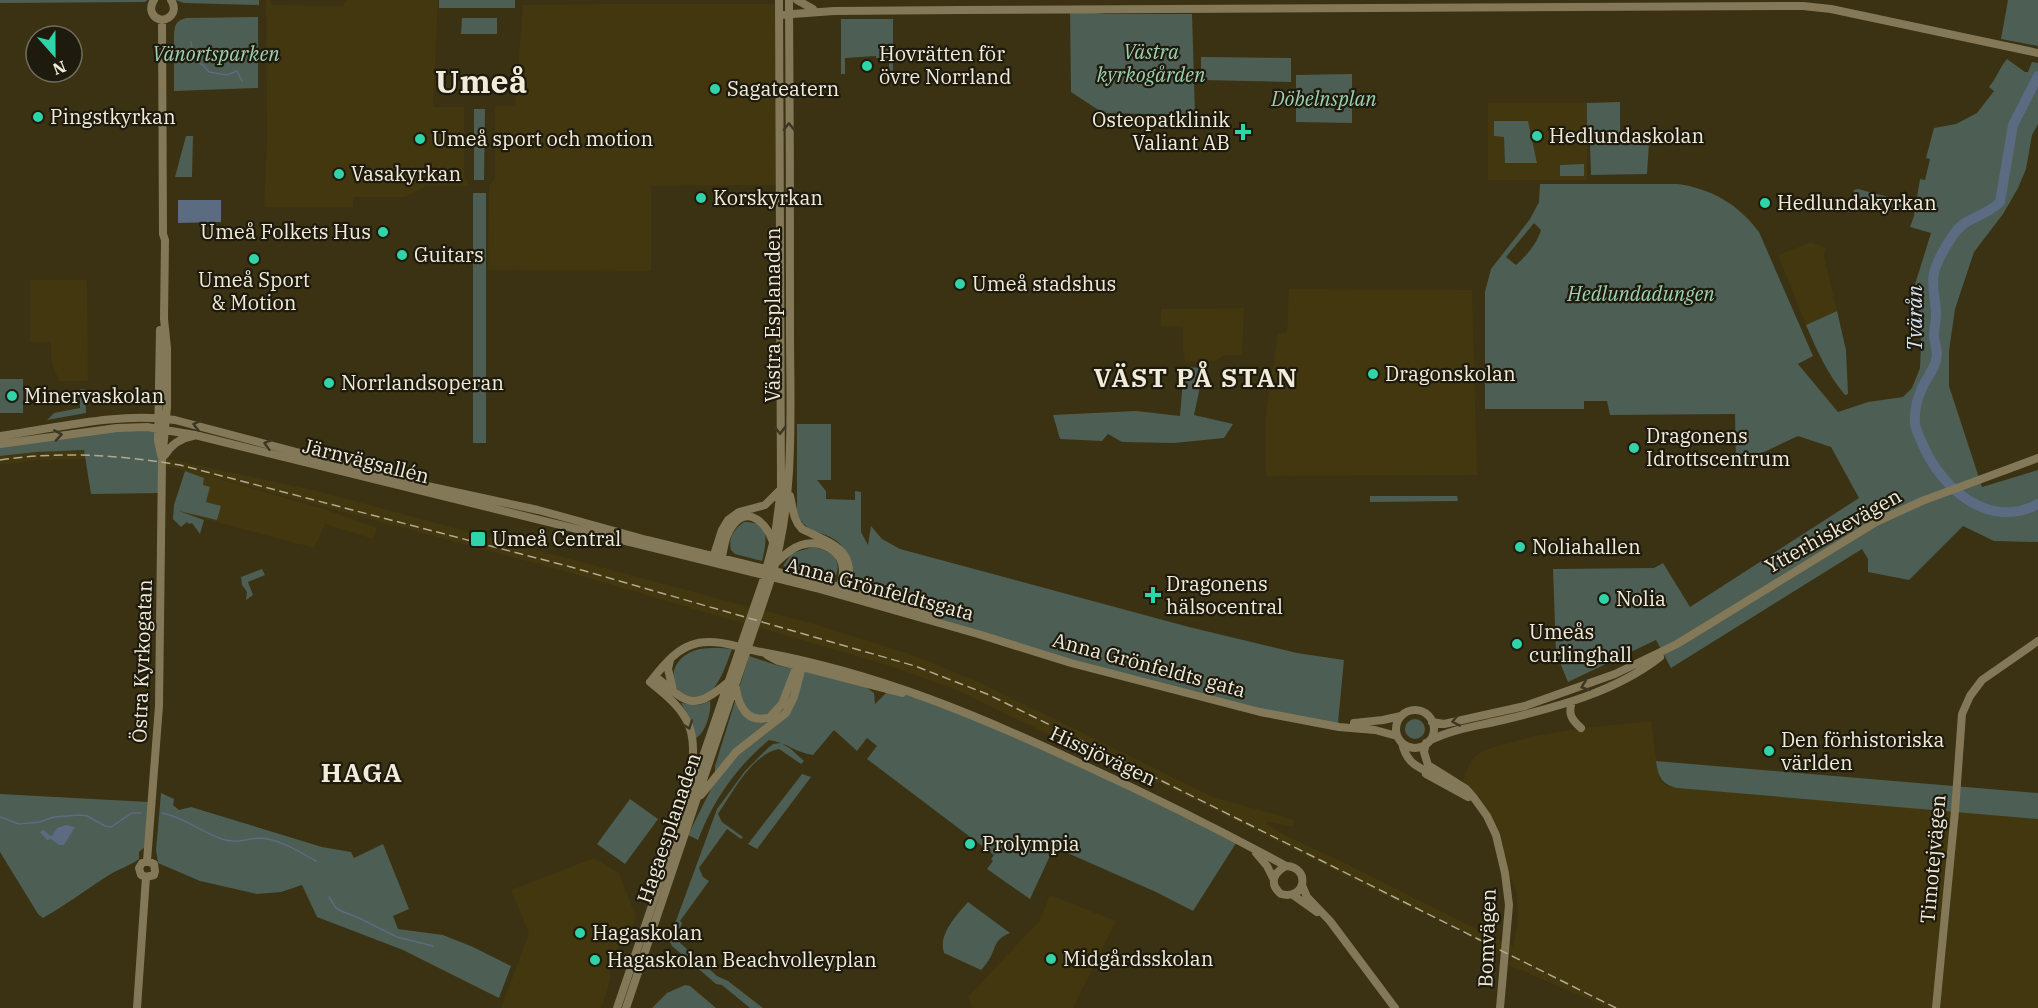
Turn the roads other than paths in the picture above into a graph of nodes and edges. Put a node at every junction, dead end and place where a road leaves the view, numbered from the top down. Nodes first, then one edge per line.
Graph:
1 (154, 0) edge
2 (171, 0) edge
3 (797, 0) edge
4 (784, 9) edge
5 (813, 9) junction
6 (834, 11) junction
7 (162, 20) junction
8 (2034, 53) edge
9 (163, 418) junction
10 (162, 429) junction
11 (0, 436) edge
12 (201, 436) junction
13 (0, 444) edge
14 (2038, 460) edge
15 (162, 461) junction
16 (785, 488) junction
17 (773, 543) junction
18 (776, 559) junction
19 (717, 560) junction
20 (842, 591) junction
21 (978, 634) joint
22 (2038, 641) edge
23 (1677, 644) junction
24 (761, 652) junction
25 (670, 660) junction
26 (778, 661) junction
27 (799, 662) junction
28 (652, 679) junction
29 (790, 681) junction
30 (732, 684) junction
31 (673, 691) junction
32 (1572, 701) junction
33 (1401, 716) junction
34 (1313, 722) junction
35 (1432, 722) junction
36 (1581, 728) dead end
37 (1400, 740) junction
38 (1428, 742) junction
39 (1418, 769) junction
40 (1464, 775) dead end
41 (1457, 783) junction
42 (1478, 803) junction
43 (691, 805) junction
44 (1238, 840) junction
45 (1286, 866) junction
46 (1273, 878) junction
47 (1302, 885) junction
48 (1293, 895) junction
49 (1330, 921) junction
50 (137, 1008) edge
51 (617, 1008) edge
52 (626, 1008) edge
53 (1395, 1008) edge
54 (1500, 1008) edge
55 (1936, 1008) edge

1 - 7 main road, Östra Kyrkogatan
2 - 7 main road, Östra Kyrkogatan
3 - 5 main road
4 - 5 main road
4 - 6 main road
4 -> 16 main road, Västra Esplanaden
16 -> 4 main road, Västra Esplanaden
5 - 6 main road
6 - 8 main road
7 - 9 main road, Östra Kyrkogatan
9 - 10 main road, Östra Kyrkogatan
9 - 11 main road, Järnvägsallén
19 -> 9 main road, Järnvägsallén
10 - 12 main road, Järnvägsallén
13 -> 10 main road, Järnvägsallén
10 - 15 main road, Östra Kyrkogatan
12 - 15 main road
12 - 19 main road, Järnvägsallén
14 - 23 main road, Ytterhiskevägen
15 - 50 main road, Östra Kyrkogatan
16 - 17 main road, Västra Esplanaden
16 - 18 main road, Västra Esplanaden
16 - 19 main road
16 - 20 main road
17 - 18 main road, Västra Esplanaden
17 - 19 main road
18 - 20 main road
18 - 30 main road, Hagaesplanaden
19 - 20 main road, Anna Grönfeldtsgata
20 - 21 main road, Anna Grönfeldtsgata
21 - 34 main road, Anna Grönfeldts gata
22 - 55 main road, Timotejvägen
23 - 32 main road, Ytterhiskevägen
23 -> 35 main road, Ytterhiskevägen
24 - 25 main road, Hissjövägen
24 - 26 main road, Hissjövägen
24 - 27 main road, Hissjövägen
25 - 28 main road, Hissjövägen
25 - 31 main road
26 - 27 main road, Hissjövägen
26 - 29 main road
27 - 29 main road
27 - 43 main road
27 - 44 main road, Hissjövägen
28 - 31 main road
28 -> 43 main road
29 - 30 main road
30 - 31 main road
30 - 43 main road, Hagaesplanaden
32 - 36 main road
32 - 38 main road, Ytterhiskevägen
33 - 34 main road
33 - 35 main road
33 - 37 main road
34 - 37 main road
35 - 38 main road
37 - 38 main road
37 - 39 main road
38 - 41 main road, Bomvägen
39 - 41 main road, Bomvägen
39 - 42 main road
40 - 41 main road
41 - 42 main road, Bomvägen
42 - 54 main road, Bomvägen
43 - 51 main road, Hagaesplanaden
43 - 52 main road, Hagaesplanaden
44 - 45 main road, Hissjövägen
44 - 46 main road, Hissjövägen
45 - 46 main road
45 - 47 main road
46 - 48 main road
47 - 48 main road
47 - 49 main road
48 - 49 main road
49 - 53 main road

